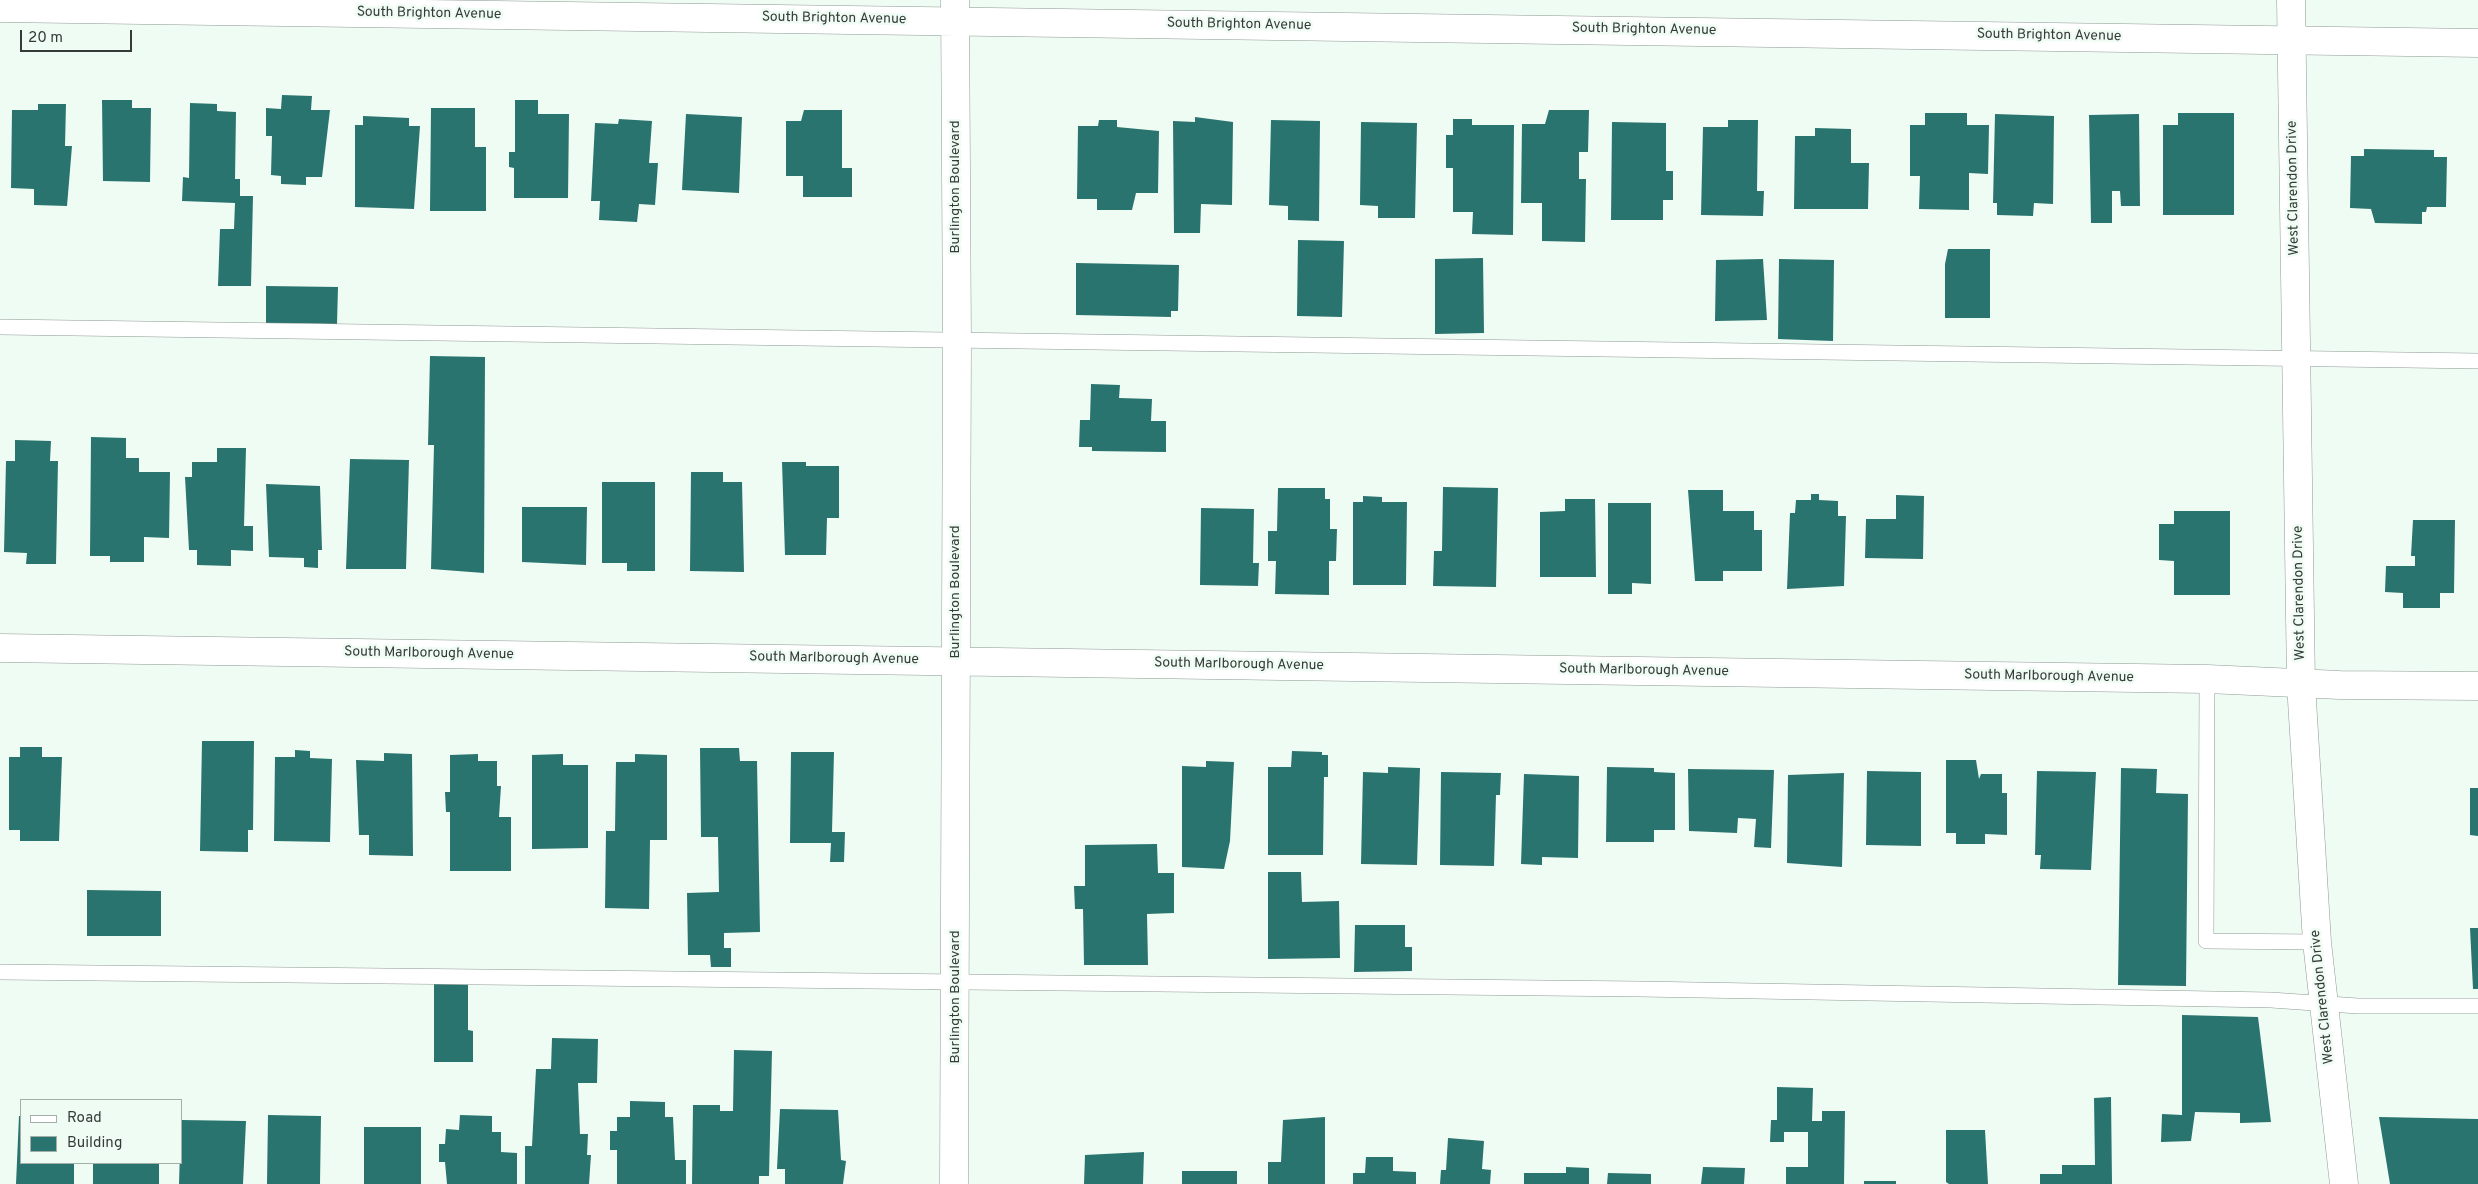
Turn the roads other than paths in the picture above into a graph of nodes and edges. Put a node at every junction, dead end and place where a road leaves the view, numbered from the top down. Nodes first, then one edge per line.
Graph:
1 (2291, 0) edge
2 (0, 8) edge
3 (955, 11) edge
4 (2291, 42) junction
5 (2478, 43) edge
6 (0, 328) edge
7 (957, 340) junction
8 (2297, 359) junction
9 (2478, 361) edge
10 (0, 648) edge
11 (956, 661) junction
12 (2207, 679) junction
13 (2301, 684) junction
14 (2478, 686) edge
15 (2317, 942) junction
16 (0, 972) edge
17 (956, 981) junction
18 (2323, 1004) junction
19 (2478, 1006) edge
20 (954, 1184) edge
21 (2344, 1184) edge

1 - 4 street, West Clarendon Drive
2 - 3 street, South Brighton Avenue
3 - 4 street, South Brighton Avenue
3 - 7 street, Burlington Boulevard
4 - 5 street, South Brighton Avenue
4 - 8 street, West Clarendon Drive
6 - 7 lane
7 - 8 lane
7 - 11 street, Burlington Boulevard
8 - 9 lane
8 - 13 street, West Clarendon Drive
10 - 11 street, South Marlborough Avenue
11 - 12 street, South Marlborough Avenue
11 - 17 street, Burlington Boulevard
12 - 13 street, South Marlborough Avenue
12 - 15 lane
13 - 14 street, South Marlborough Avenue
13 - 15 street, West Clarendon Drive
15 - 18 street, West Clarendon Drive
16 - 17 lane
17 - 18 lane
17 - 20 street, Burlington Boulevard
18 - 19 lane
18 - 21 street, West Clarendon Drive

